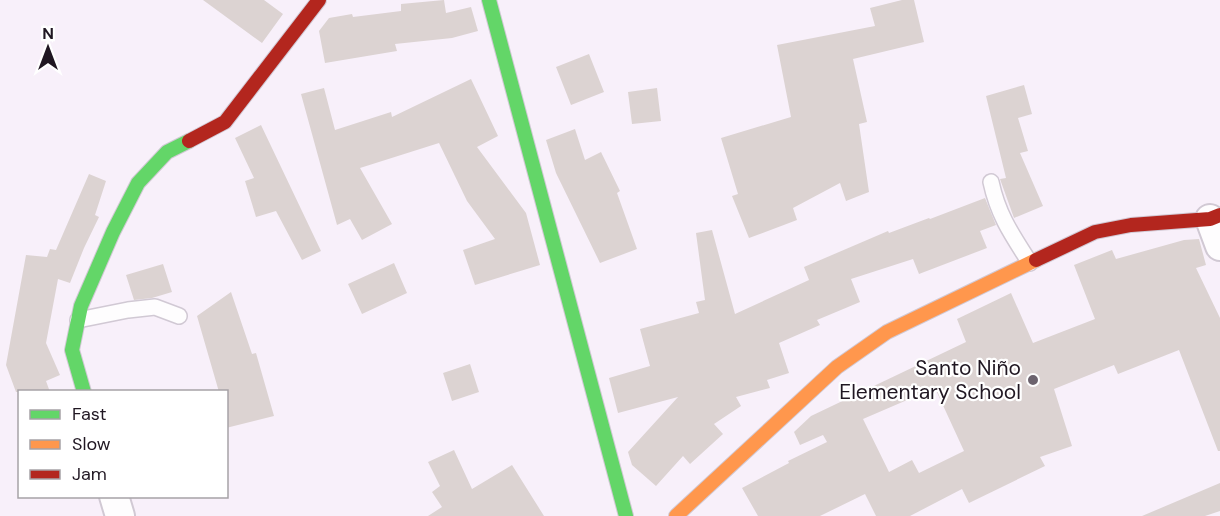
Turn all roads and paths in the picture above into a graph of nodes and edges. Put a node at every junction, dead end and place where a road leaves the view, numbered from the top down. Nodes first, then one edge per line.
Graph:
1 (319, 0) edge
2 (489, 0) edge
3 (991, 182) dead end
4 (1215, 217) edge
5 (1220, 246) edge
6 (1030, 263) junction
7 (179, 316) dead end
8 (78, 320) junction
9 (83, 390) edge
10 (115, 498) edge
11 (120, 516) edge
12 (626, 516) edge
13 (676, 516) edge

1 - 8 street
2 - 12 street
3 - 6 lane
4 - 5 street
4 - 6 street
6 - 13 street
7 - 8 lane
8 - 9 street
10 - 11 street

